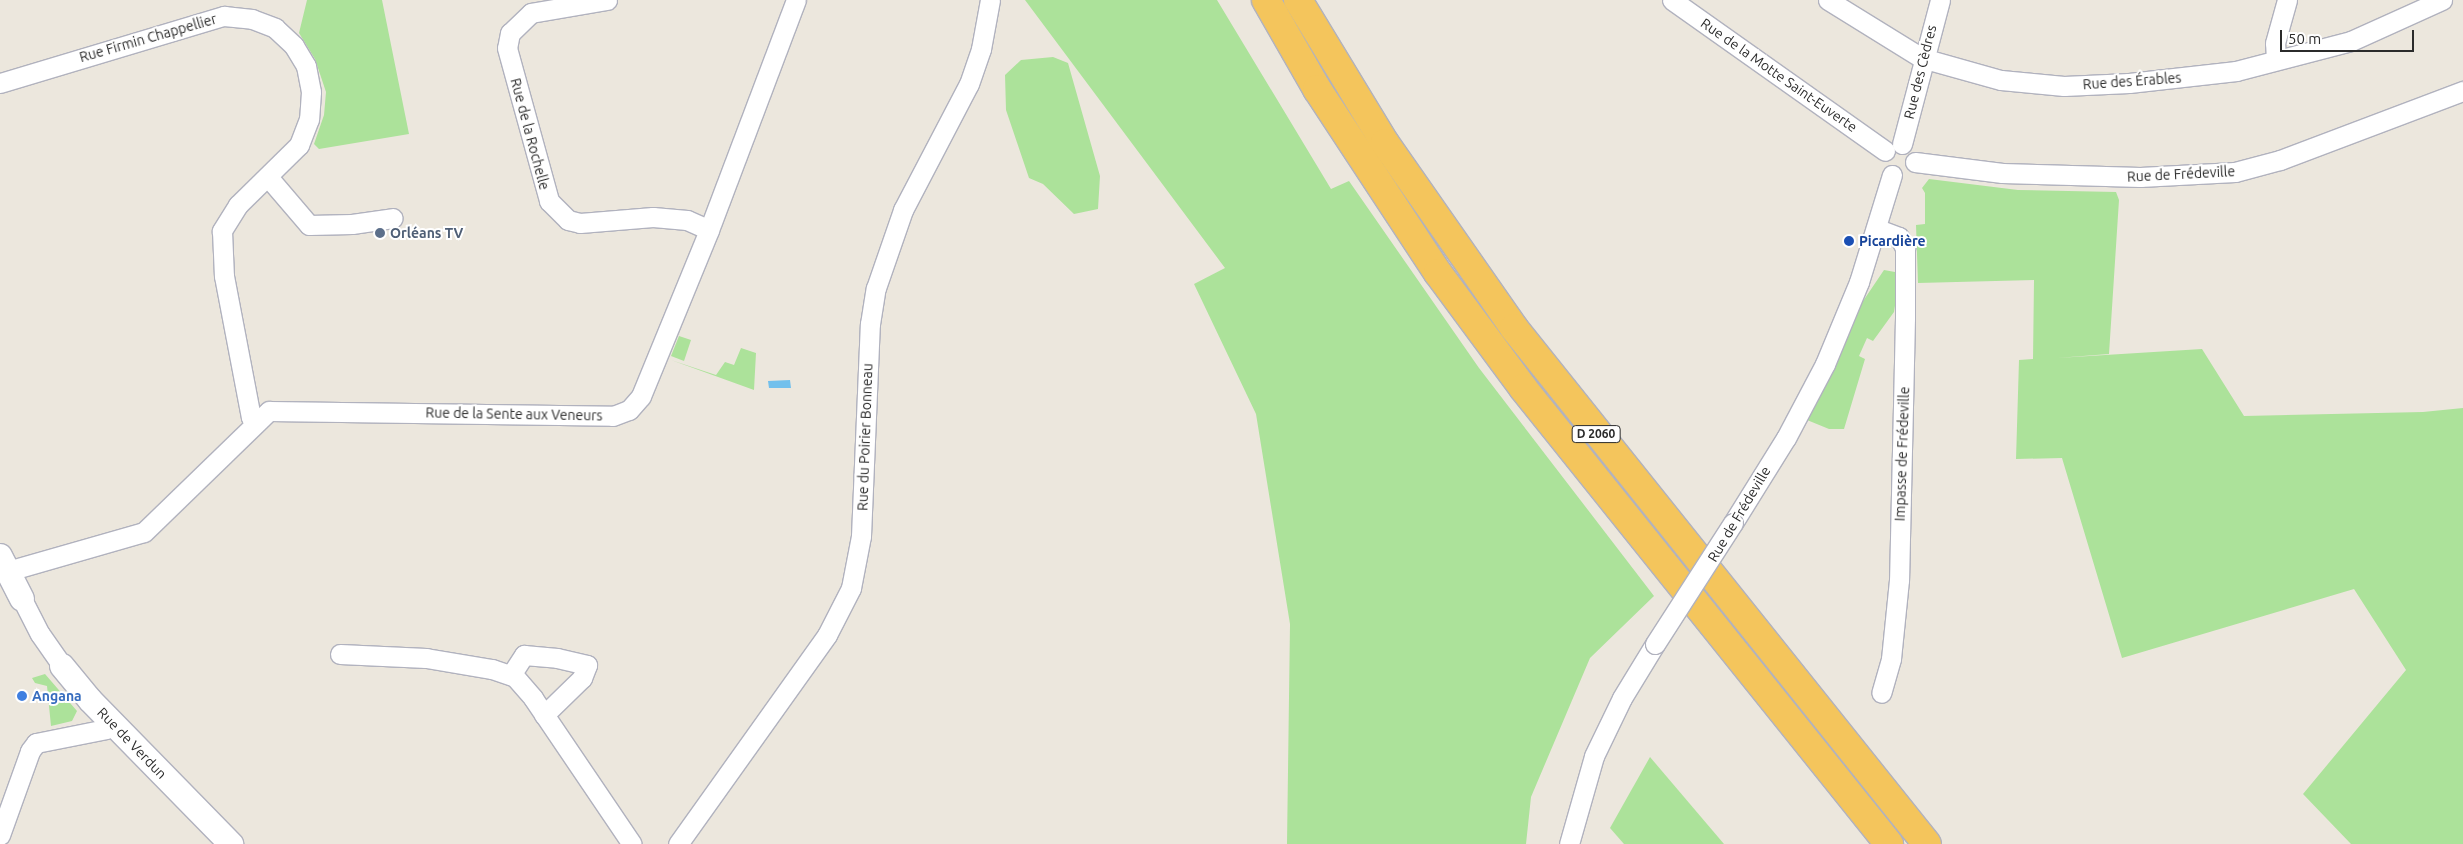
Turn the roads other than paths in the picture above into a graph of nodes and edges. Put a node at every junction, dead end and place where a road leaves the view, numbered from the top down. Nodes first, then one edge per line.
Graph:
1 (607, 0) edge
2 (796, 0) edge
3 (990, 0) edge
4 (1266, 0) edge
5 (1298, 0) edge
6 (1672, 0) edge
7 (1828, 0) edge
8 (1940, 0) edge
9 (2287, 0) edge
10 (2442, 0) edge
11 (1922, 58) junction
12 (2276, 60) junction
13 (0, 83) edge
14 (2463, 91) edge
15 (1894, 148) junction
16 (1915, 162) junction
17 (1892, 175) junction
18 (268, 177) junction
19 (393, 218) dead end
20 (1878, 229) junction
21 (709, 230) junction
22 (254, 422) junction
23 (4, 563) edge
24 (22, 599) joint
25 (340, 654) dead end
26 (62, 666) joint
27 (511, 674) junction
28 (1881, 693) dead end
29 (544, 715) junction
30 (112, 722) junction
31 (0, 835) edge
32 (230, 844) edge
33 (632, 844) edge
34 (678, 844) edge
35 (1569, 844) edge
36 (1889, 844) edge
37 (1927, 844) edge

1 - 21 street, Rue de la Rochelle
2 - 21 street, Rue de la Sente aux Veneurs
3 - 34 street, Rue du Poirier Bonneau
4 - 36 highway, D 2060
5 - 37 highway, D 2060
6 - 15 street, Rue de la Motte Saint-Euverte
7 - 11 street, Rue des Érables
8 - 11 street, Rue des Cèdres
9 - 12 street
10 - 12 street, Rue des Érables
11 - 12 street, Rue des Érables
11 - 15 street, Rue des Cèdres
13 - 18 street, Rue Firmin Chappellier
14 - 16 street, Rue de Frédeville
15 - 16 street
15 - 17 street
16 - 17 street
17 - 20 street, Rue de Frédeville
18 - 19 street
18 - 22 street, Rue Firmin Chappellier
20 - 28 street, Impasse de Frédeville
20 - 35 street, Rue de Frédeville, bridge
21 - 22 street, Rue de la Sente aux Veneurs
22 - 23 street, Rue de la Sente aux Veneurs
23 - 24 street, Rue de Verdun
24 - 26 street, Rue de Verdun
25 - 27 street
26 - 30 street, Rue de Verdun
27 - 29 street
27 - 29 street
29 - 33 street
30 - 31 street
30 - 32 street, Rue de Verdun

